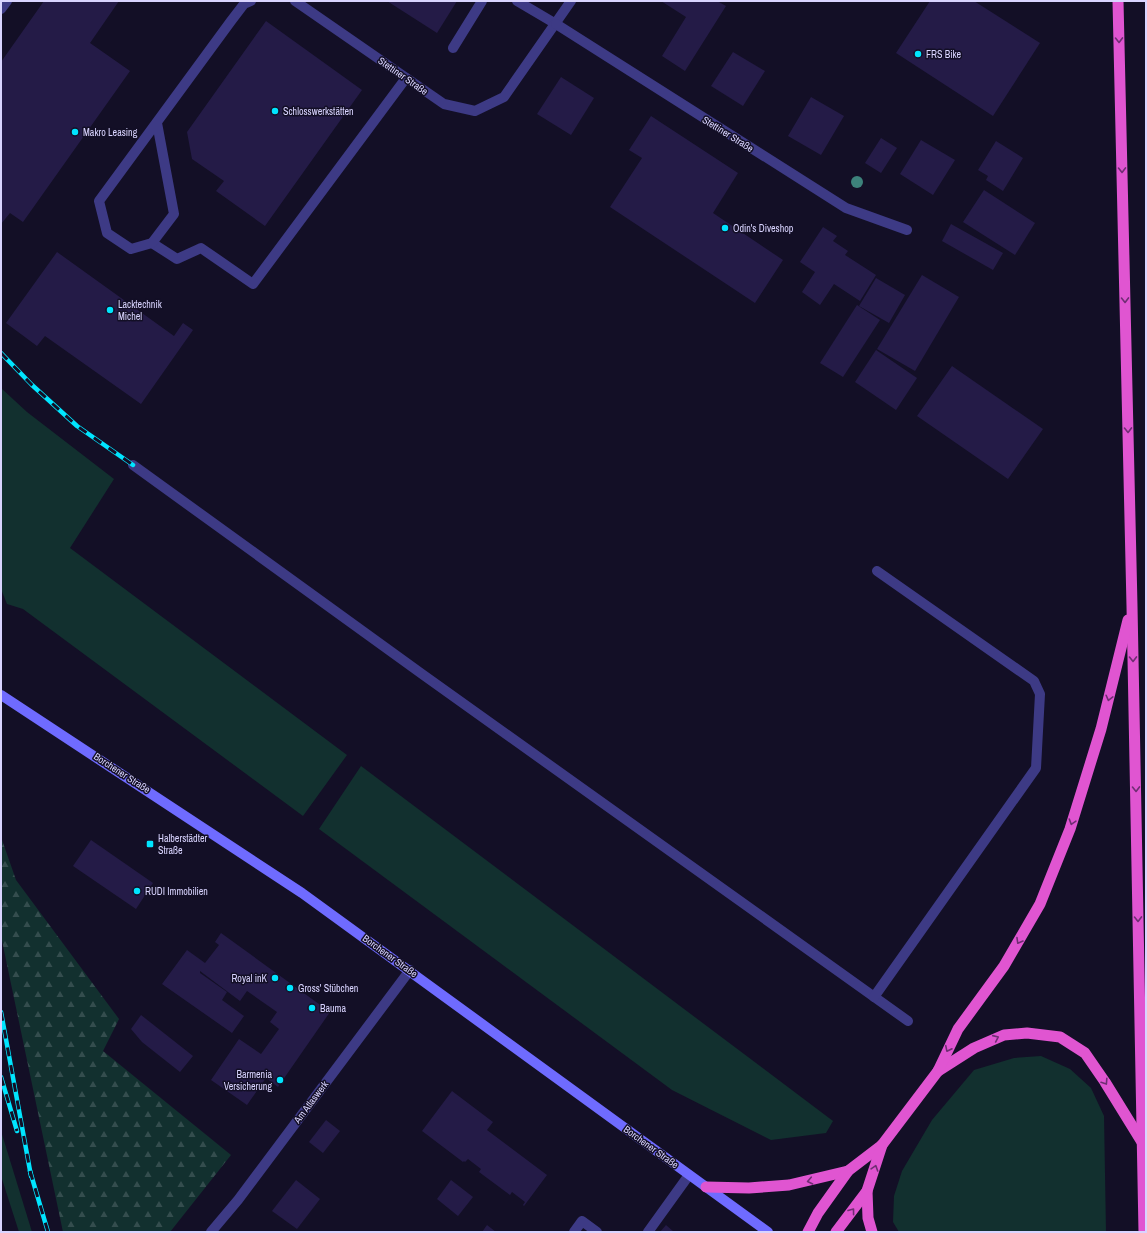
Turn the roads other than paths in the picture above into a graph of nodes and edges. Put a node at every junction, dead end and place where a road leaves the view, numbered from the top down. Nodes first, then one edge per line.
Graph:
1 (7, 1) edge
2 (251, 1) edge
3 (295, 1) edge
4 (482, 1) edge
5 (517, 1) edge
6 (570, 1) edge
7 (1118, 1) edge
8 (1, 10) edge
9 (556, 24) junction
10 (453, 48) dead end
11 (406, 78) junction
12 (157, 123) junction
13 (907, 230) dead end
14 (152, 243) junction
15 (133, 464) dead end
16 (877, 571) dead end
17 (1132, 606) junction
18 (1, 695) edge
19 (410, 970) junction
20 (874, 997) junction
21 (908, 1021) dead end
22 (938, 1071) junction
23 (1143, 1144) junction
24 (882, 1145) junction
25 (848, 1171) junction
26 (689, 1175) junction
27 (706, 1187) junction
28 (867, 1191) junction
29 (211, 1232) edge
30 (574, 1232) edge
31 (597, 1232) edge
32 (648, 1232) edge
33 (768, 1232) edge
34 (808, 1232) edge
35 (836, 1232) edge
36 (872, 1232) edge
37 (1144, 1232) edge

1 - 8 street
2 - 12 street
3 - 11 street, Stettiner Straße
4 - 10 street
5 - 9 street
6 - 9 street, Stettiner Straße
7 -> 17 highway
9 - 11 street, Stettiner Straße
9 - 13 street, Stettiner Straße
11 - 14 street
12 - 14 street
12 - 14 street
15 - 20 street
16 - 20 street
17 -> 22 highway
17 -> 23 highway
18 - 19 main road, Borchener Straße
19 - 26 main road, Borchener Straße
19 - 29 street, Am Atlaswerk
20 - 21 street
22 -> 23 highway
22 - 24 highway
23 - 37 highway
24 - 25 highway
28 -> 24 highway
25 -> 27 highway
25 - 34 highway
26 - 27 main road, Borchener Straße
26 - 32 street
27 - 33 main road, Borchener Straße
35 -> 28 highway
28 - 36 highway
30 - 31 street

